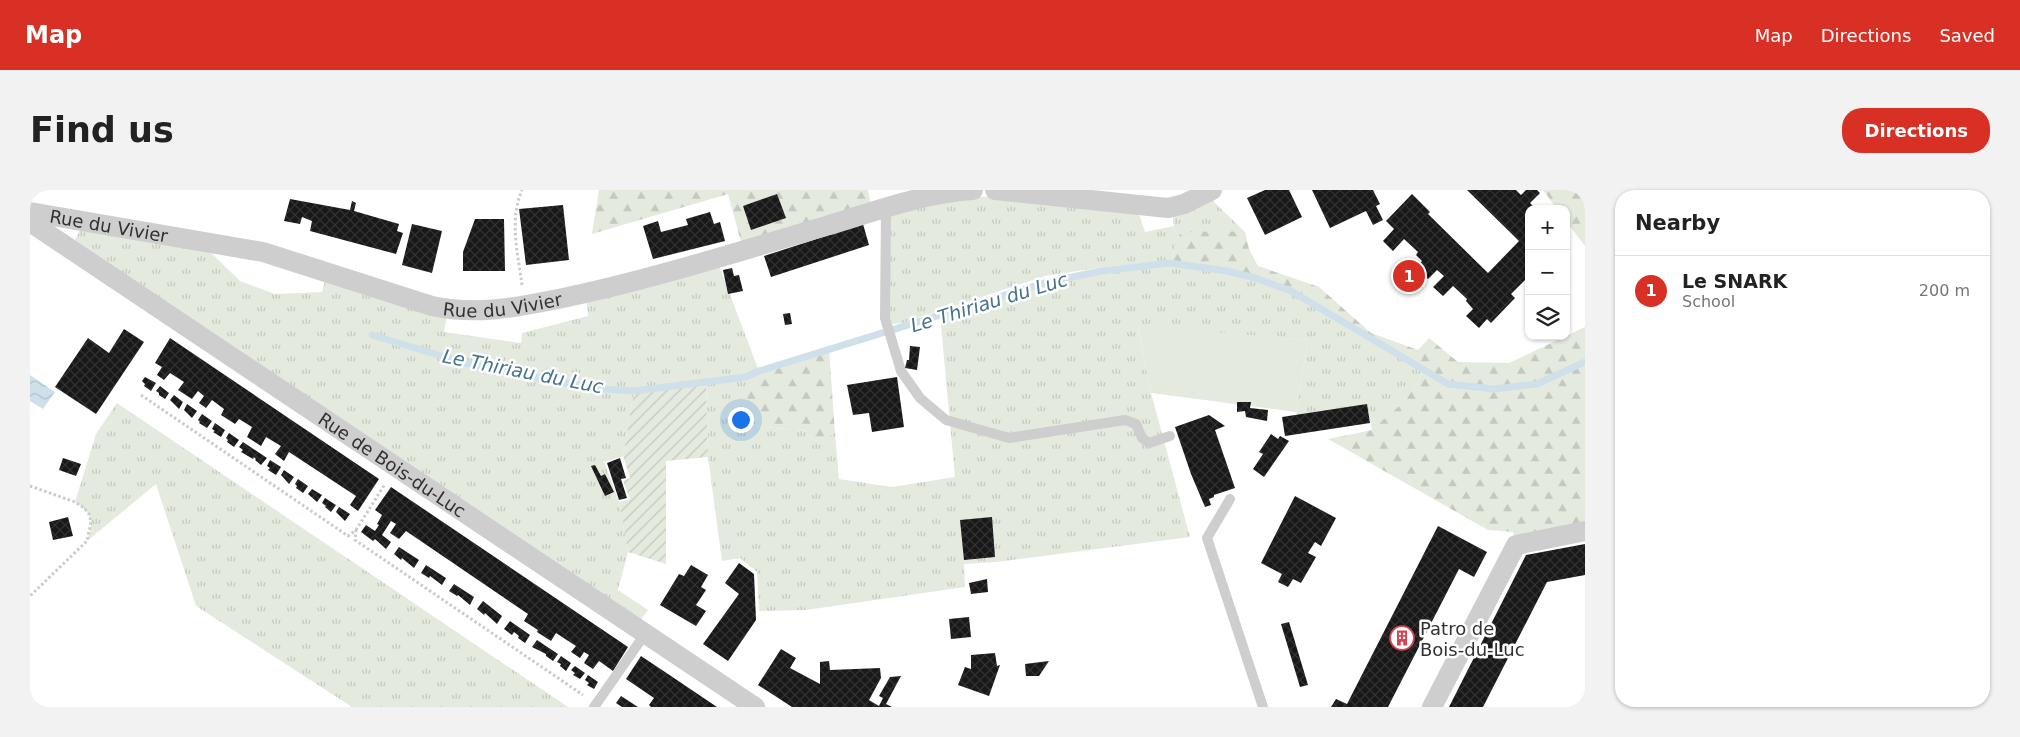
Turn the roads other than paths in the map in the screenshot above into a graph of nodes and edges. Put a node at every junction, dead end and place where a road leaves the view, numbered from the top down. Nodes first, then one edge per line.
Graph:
1 (973, 190) edge
2 (995, 190) edge
3 (1212, 190) edge
4 (886, 208) junction
5 (30, 212) edge
6 (30, 222) edge
7 (1170, 436) dead end
8 (1230, 499) dead end
9 (1585, 532) edge
10 (645, 634) junction
11 (596, 705) edge
12 (755, 707) edge
13 (1263, 707) edge
14 (1432, 707) edge

1 - 4 street, Rue du Vivier
2 - 3 street
4 - 5 street, Rue du Vivier
4 - 7 lane
6 - 10 street, Rue de Bois-du-Luc
8 - 13 lane
9 - 14 street
10 - 11 lane
10 - 12 street, Rue de Bois-du-Luc

